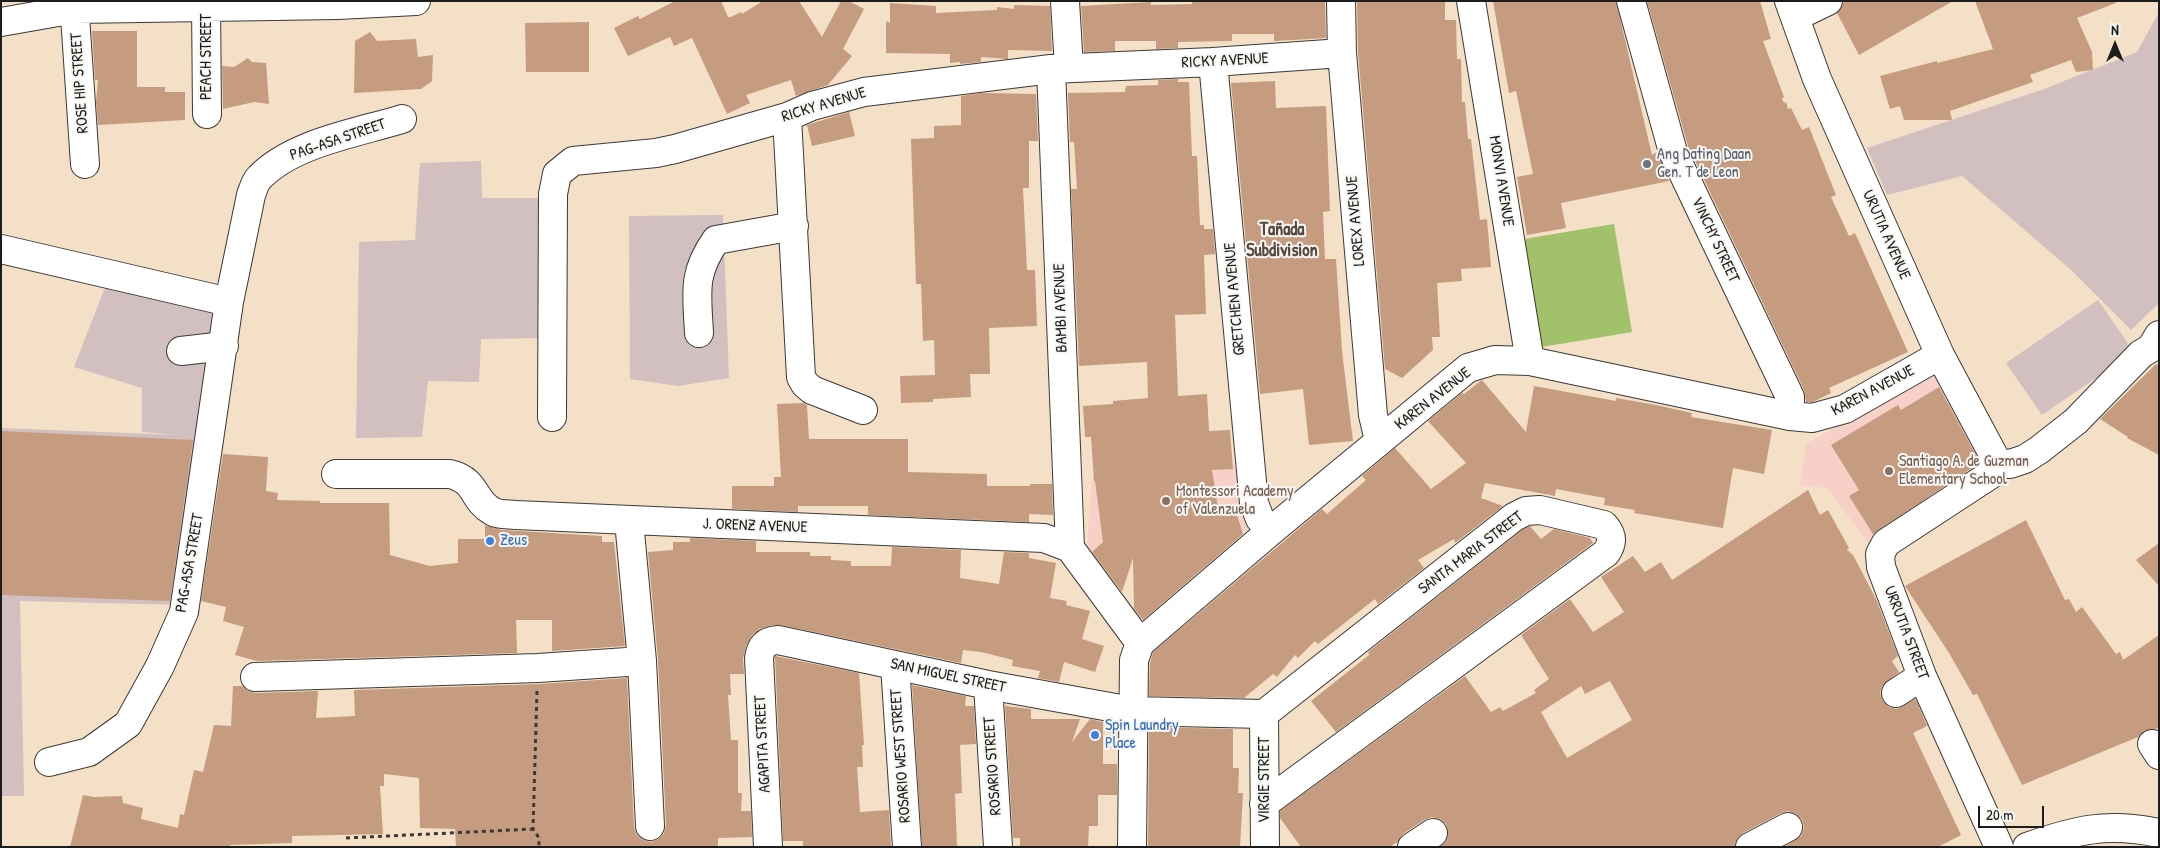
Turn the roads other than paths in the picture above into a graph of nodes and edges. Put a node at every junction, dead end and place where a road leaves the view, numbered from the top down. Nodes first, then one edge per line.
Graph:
1 (416, 1) edge
2 (1065, 1) edge
3 (1341, 1) edge
4 (1471, 1) edge
5 (1631, 1) edge
6 (1828, 1) edge
7 (338, 3) edge
8 (206, 4) edge
9 (74, 5) edge
10 (1792, 9) edge
11 (1, 22) edge
12 (1342, 54) junction
13 (1212, 62) junction
14 (1060, 69) junction
15 (207, 114) dead end
16 (787, 117) junction
17 (402, 119) dead end
18 (85, 164) dead end
19 (794, 226) junction
20 (1, 249) edge
21 (230, 302) junction
22 (699, 333) dead end
23 (2156, 345) edge
24 (224, 346) junction
25 (181, 351) dead end
26 (1940, 355) junction
27 (1530, 361) junction
28 (863, 410) dead end
29 (1790, 416) junction
30 (552, 417) dead end
31 (1382, 439) junction
32 (1995, 463) junction
33 (336, 474) dead end
34 (629, 521) junction
35 (1272, 530) junction
36 (1070, 548) junction
37 (765, 643) joint
38 (1140, 643) junction
39 (642, 661) junction
40 (895, 665) junction
41 (1922, 676) junction
42 (255, 677) dead end
43 (988, 685) junction
44 (1896, 693) dead end
45 (1132, 711) junction
46 (1264, 714) junction
47 (50, 762) dead end
48 (1264, 804) junction
49 (650, 826) dead end
50 (1788, 827) dead end
51 (2159, 832) edge
52 (768, 847) edge
53 (907, 847) edge
54 (998, 847) edge
55 (1132, 847) edge
56 (1265, 847) edge
57 (1750, 847) edge
58 (1999, 847) edge
59 (2027, 847) edge

1 - 7 street
2 - 14 street, BAMBI AVENUE
3 - 12 street, LOREX AVENUE
4 - 27 street, MONVI AVENUE
5 - 29 street, VINCHY STREET
6 - 10 street
7 - 8 street
8 - 9 street
8 - 15 street, PEACH STREET
9 - 11 street
9 - 18 street, ROSE HIP STREET
10 - 26 street, URUTIA AVENUE
12 - 13 street, RICKY AVENUE
12 - 31 street, LOREX AVENUE
13 - 14 street, RICKY AVENUE
13 - 35 street, GRETCHEN AVENUE
14 - 16 street, RICKY AVENUE
14 - 36 street, BAMBI AVENUE
16 - 19 street
16 - 30 street, RICKY AVENUE
17 - 21 street, PAG-ASA STREET
19 - 22 street
19 - 28 street
20 - 21 street
21 - 24 street, PAG-ASA STREET
23 - 32 street
24 - 25 street
24 - 47 street, PAG-ASA STREET
26 - 29 street, KAREN AVENUE
26 - 32 street, URUTIA AVENUE
27 - 29 street, KAREN AVENUE
27 - 31 street, KAREN AVENUE
31 - 35 street, KAREN AVENUE
32 - 41 street, URRUTIA STREET
33 - 34 street, J. ORENZ AVENUE
34 - 36 street, J. ORENZ AVENUE
34 - 39 street
35 - 38 street, KAREN AVENUE
36 - 38 street
37 - 40 street, SAN MIGUEL STREET
37 - 52 street, AGAPITA STREET
38 - 45 street
39 - 42 street
39 - 49 street
40 - 43 street, SAN MIGUEL STREET
40 - 53 street, ROSARIO WEST STREET
41 - 44 street
41 - 58 street, URRUTIA STREET
43 - 45 street, SAN MIGUEL STREET
43 - 54 street, ROSARIO STREET
45 - 46 street
45 - 55 street
46 - 48 street, VIRGIE STREET
46 - 48 street, SANTA MARIA STREET
48 - 56 street, VIRGIE STREET
50 - 57 street
51 - 59 street

